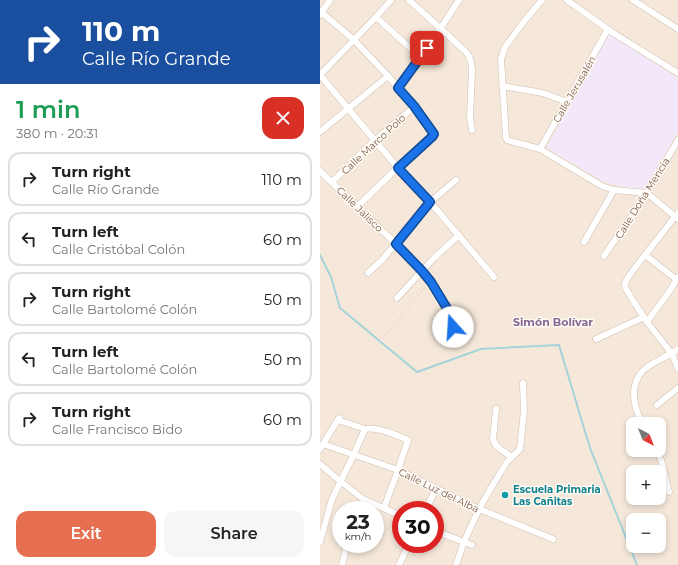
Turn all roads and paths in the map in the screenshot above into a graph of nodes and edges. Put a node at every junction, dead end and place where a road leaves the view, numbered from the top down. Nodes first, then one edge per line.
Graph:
1 (330, 0) edge
2 (391, 0) edge
3 (409, 0) edge
4 (459, 0) edge
5 (542, 0) edge
6 (566, 0) edge
7 (633, 0) edge
8 (321, 13) edge
9 (376, 18) junction
10 (440, 28) junction
11 (608, 29) junction
12 (678, 29) edge
13 (354, 40) junction
14 (421, 58) junction
15 (678, 73) edge
16 (320, 75) edge
17 (388, 76) junction
18 (502, 86) junction
19 (398, 88) junction
20 (566, 102) junction
21 (414, 106) junction
22 (348, 108) junction
23 (472, 130) dead end
24 (320, 132) edge
25 (375, 140) junction
26 (678, 140) edge
27 (540, 149) junction
28 (675, 151) edge
29 (398, 168) junction
30 (320, 171) edge
31 (456, 180) dead end
32 (332, 182) junction
33 (614, 190) junction
34 (647, 193) junction
35 (430, 202) junction
36 (357, 207) junction
37 (677, 216) edge
38 (459, 235) junction
39 (584, 242) dead end
40 (396, 244) junction
41 (645, 255) junction
42 (604, 256) dead end
43 (422, 271) junction
44 (368, 273) dead end
45 (494, 277) dead end
46 (677, 278) edge
47 (431, 282) junction
48 (397, 298) dead end
49 (645, 320) junction
50 (453, 327) dead end
51 (380, 337) dead end
52 (596, 339) dead end
53 (678, 349) edge
54 (672, 354) junction
55 (678, 369) edge
56 (523, 383) dead end
57 (678, 388) edge
58 (657, 405) dead end
59 (496, 409) dead end
60 (640, 417) edge
61 (365, 429) junction
62 (322, 446) edge
63 (354, 454) junction
64 (512, 457) junction
65 (660, 457) edge
66 (320, 464) edge
67 (398, 470) junction
68 (340, 481) junction
69 (436, 488) junction
70 (670, 492) dead end
71 (367, 501) edge
72 (430, 501) edge
73 (384, 508) joint
74 (479, 509) junction
75 (392, 512) edge
76 (392, 525) edge
77 (444, 534) edge
78 (384, 536) edge
79 (553, 539) dead end
80 (320, 542) edge
81 (464, 542) junction
82 (472, 545) dead end
83 (345, 553) edge
84 (405, 553) edge
85 (342, 565) edge
86 (399, 565) edge
87 (456, 565) edge

1 - 8 street
2 - 9 street
3 - 10 street
4 - 10 street
5 - 18 street
6 - 11 street
7 - 12 street
8 - 13 street
9 - 13 street
9 - 14 street
10 - 14 street
10 - 23 street
11 - 15 street
11 - 20 street, Calle Jerusalén
13 - 16 street
13 - 17 street
14 - 19 street
16 - 22 street
17 - 19 street
17 - 22 street
18 - 20 street
18 - 27 street
19 - 21 street
20 - 27 street, Calle Jerusalén
21 - 25 street, Calle Marco Polo
21 - 29 street
22 - 24 street
22 - 25 street
25 - 29 street
25 - 32 street, Calle Marco Polo
26 - 28 street, Calle Doña Mencía
27 - 33 street
28 - 34 street, Calle Doña Mencía
29 - 35 street
29 - 36 street
30 - 32 street, Calle Jalisco
31 - 35 street
32 - 36 street, Calle Jalisco
33 - 34 street
33 - 39 street
34 - 37 street
34 - 42 street, Calle Doña Mencía
35 - 38 street
35 - 40 street
36 - 40 street, Calle Jalisco
37 - 41 street
38 - 43 street
38 - 45 street
40 - 43 street, Calle Jalisco
40 - 44 street
41 - 46 street
41 - 49 street
43 - 47 street, Calle Jalisco
43 - 48 street
46 - 49 street
47 - 50 street, Calle Jalisco
47 - 51 path
49 - 52 street
49 - 54 street
53 - 54 street
54 - 55 street
54 - 60 street
56 - 64 street
57 - 58 street
59 - 64 street
61 - 62 street
61 - 63 street
61 - 67 street
62 - 63 street, Calle Luz del Alba
63 - 67 street, Calle Luz del Alba
63 - 68 street
64 - 74 street
65 - 70 street
66 - 68 street
67 - 69 street, Calle Luz del Alba
67 - 73 street
68 - 71 street
68 - 80 street
69 - 72 street
69 - 74 street, Calle Luz del Alba
73 - 75 street
74 - 79 street, Calle Luz del Alba
74 - 81 street
76 - 78 path
77 - 81 street
81 - 82 street
81 - 87 street
83 - 85 street
84 - 86 street

